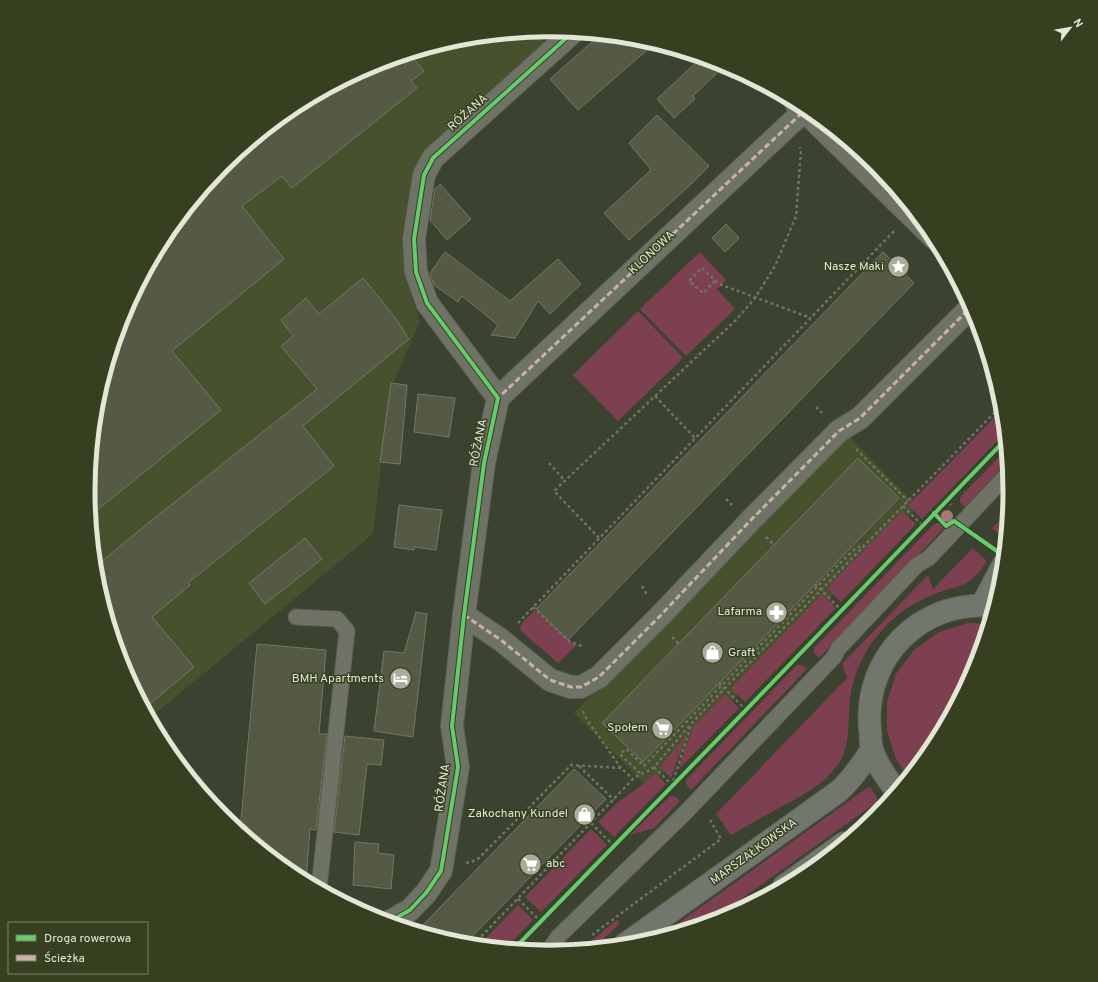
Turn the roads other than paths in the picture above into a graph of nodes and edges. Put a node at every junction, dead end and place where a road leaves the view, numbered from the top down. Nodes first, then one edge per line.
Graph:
1 (568, 38) edge
2 (799, 112) edge
3 (810, 121) edge
4 (899, 203) edge
5 (966, 312) edge
6 (498, 398) junction
7 (1003, 480) edge
8 (988, 606) edge
9 (464, 615) junction
10 (296, 617) dead end
11 (872, 749) junction
12 (893, 787) edge
13 (320, 882) edge
14 (396, 918) edge
15 (636, 936) edge
16 (553, 945) edge

1 - 6 street, RÓŻANA
2 - 6 street, KLONOWA
3 - 4 street
5 - 9 street
6 - 9 street, RÓŻANA
7 - 16 lane
8 - 11 main road
9 - 14 street, RÓŻANA
10 - 13 lane
11 - 12 main road
11 - 15 main road, MARSZAŁKOWSKA

